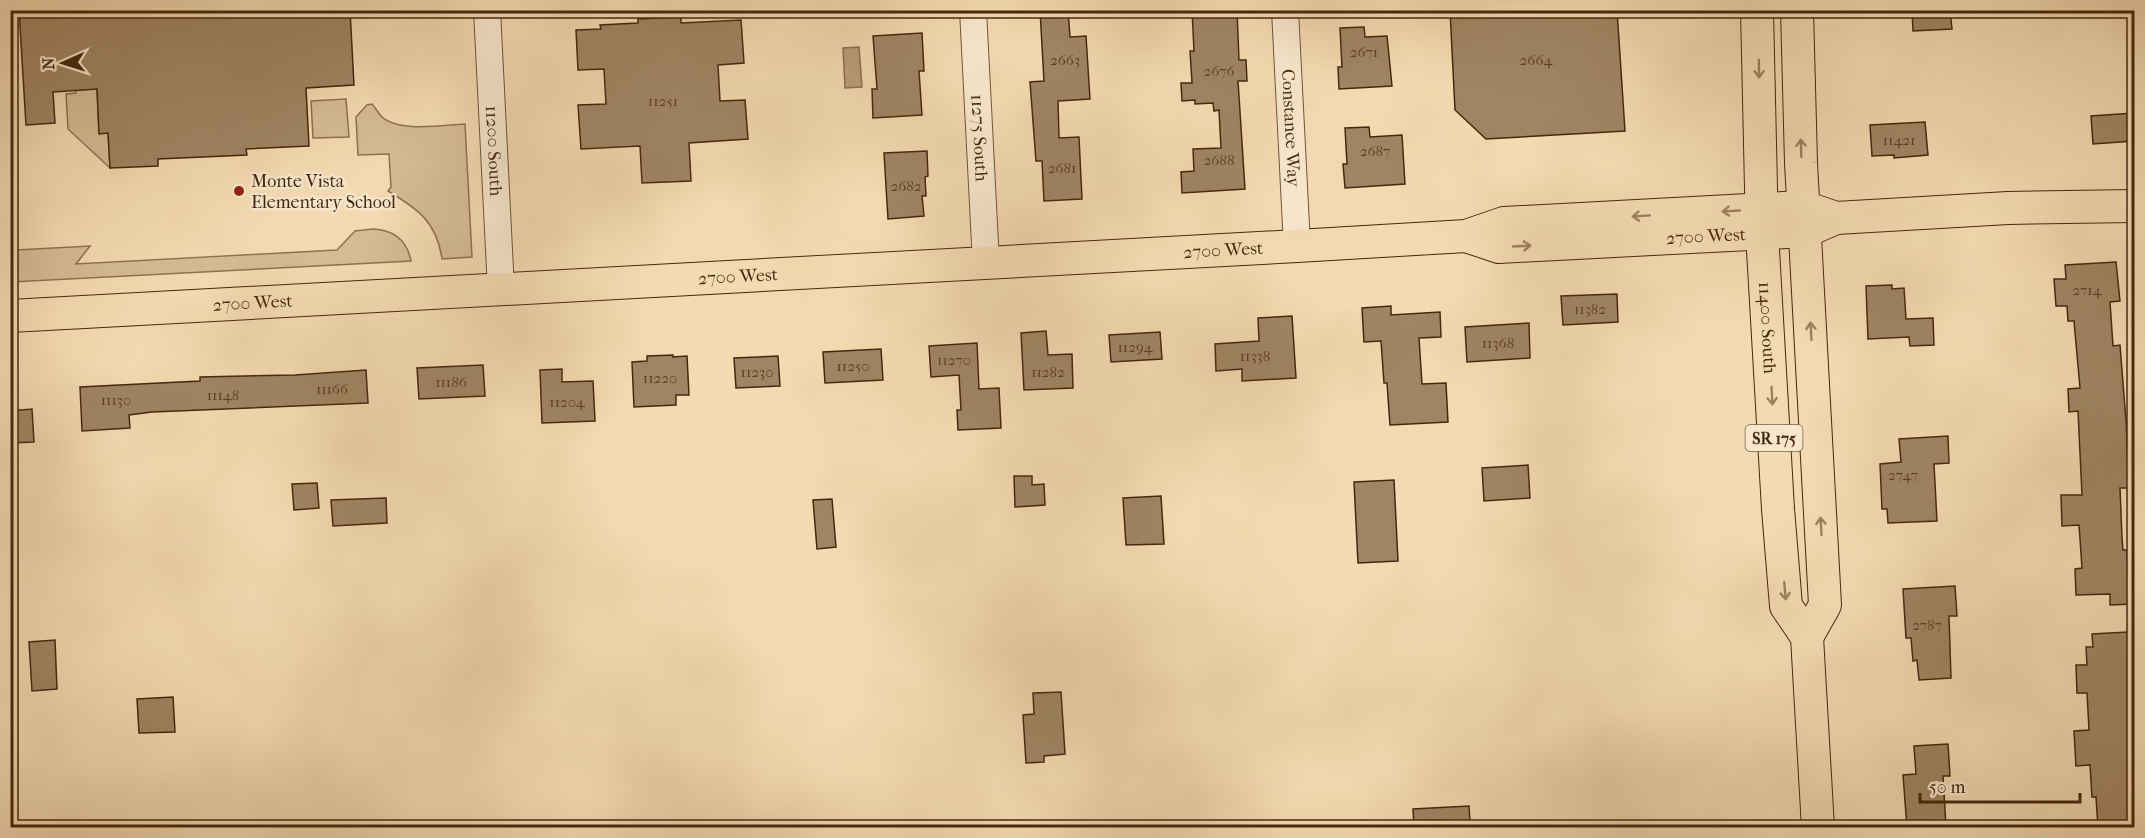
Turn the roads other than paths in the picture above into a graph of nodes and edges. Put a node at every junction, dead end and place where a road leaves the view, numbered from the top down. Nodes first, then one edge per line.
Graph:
1 (487, 10) edge
2 (973, 10) edge
3 (1285, 10) edge
4 (1757, 10) edge
5 (1797, 10) edge
6 (2134, 206) edge
7 (1805, 219) junction
8 (1762, 221) junction
9 (1297, 246) junction
10 (986, 263) junction
11 (501, 290) junction
12 (10, 316) edge
13 (1807, 637) junction
14 (1818, 828) edge

1 - 11 street, 11200 South
2 - 10 street, 11275 South
3 - 9 street, Constance Way
4 -> 8 main road, 11400 South / SR 175
7 -> 5 main road, SR 175
6 - 7 main road, 2700 West
7 - 8 main road, 2700 West
13 -> 7 main road, SR 175
8 - 9 main road, 2700 West
8 -> 13 main road, 11400 South / SR 175
9 - 10 main road, 2700 West
10 - 11 main road, 2700 West
11 - 12 main road, 2700 West
13 - 14 main road

